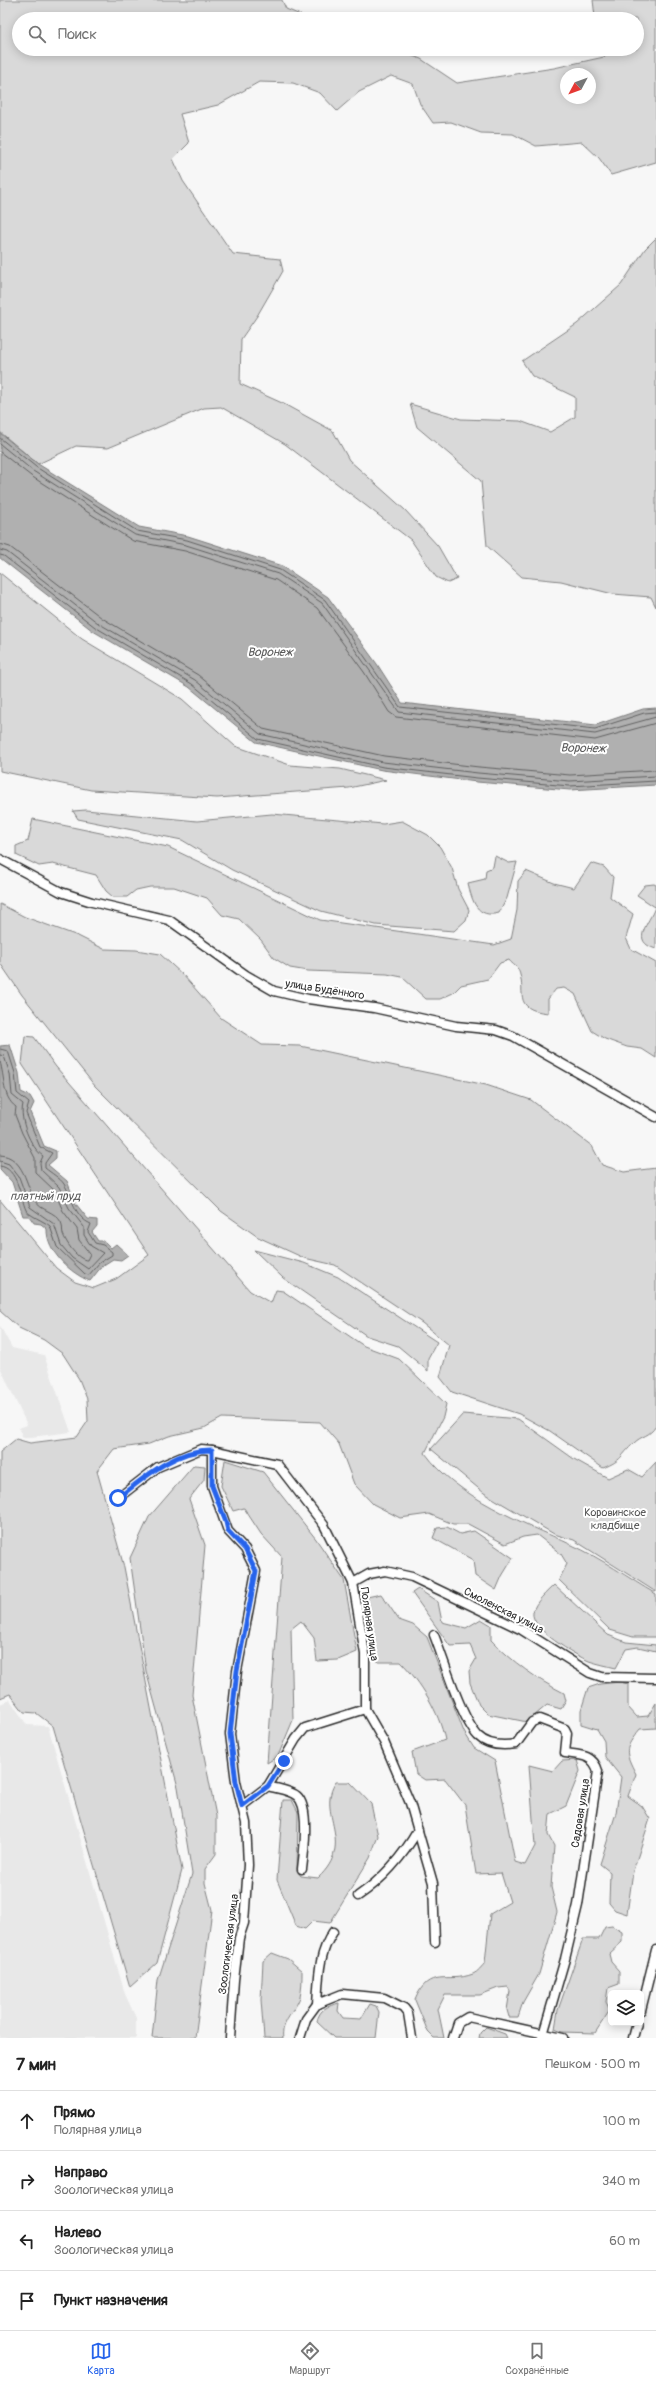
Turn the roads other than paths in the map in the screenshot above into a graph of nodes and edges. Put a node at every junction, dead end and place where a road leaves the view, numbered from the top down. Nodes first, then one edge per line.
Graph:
1 (0, 858) edge
2 (656, 1117) edge
3 (212, 1450) junction
4 (118, 1498) dead end
5 (353, 1583) junction
6 (434, 1635) dead end
7 (656, 1678) edge
8 (365, 1709) junction
9 (268, 1786) junction
10 (242, 1806) junction
11 (418, 1830) junction
12 (302, 1869) dead end
13 (358, 1896) dead end
14 (333, 1932) dead end
15 (436, 1942) dead end
16 (656, 1950) edge
17 (644, 1998) edge
18 (317, 2004) junction
19 (637, 2026) edge
20 (543, 2036) edge
21 (230, 2038) edge
22 (300, 2038) edge
23 (412, 2038) edge
24 (453, 2038) edge
25 (563, 2038) edge
26 (633, 2038) edge

1 - 2 street, улица Будённого
3 - 4 street, Полярная улица
3 - 5 street, Полярная улица
3 - 10 street, Зоологическая улица
5 - 7 street, Смоленская улица
5 - 8 street, Полярная улица
6 - 20 street, Садовая улица
8 - 9 street
8 - 11 street, Полярная улица
9 - 10 street
9 - 12 street
10 - 21 street, Зоологическая улица
11 - 13 street
11 - 15 street, Полярная улица
14 - 18 street
16 - 17 street
18 - 22 street
18 - 23 street
19 - 26 street
20 - 24 street
20 - 25 street

